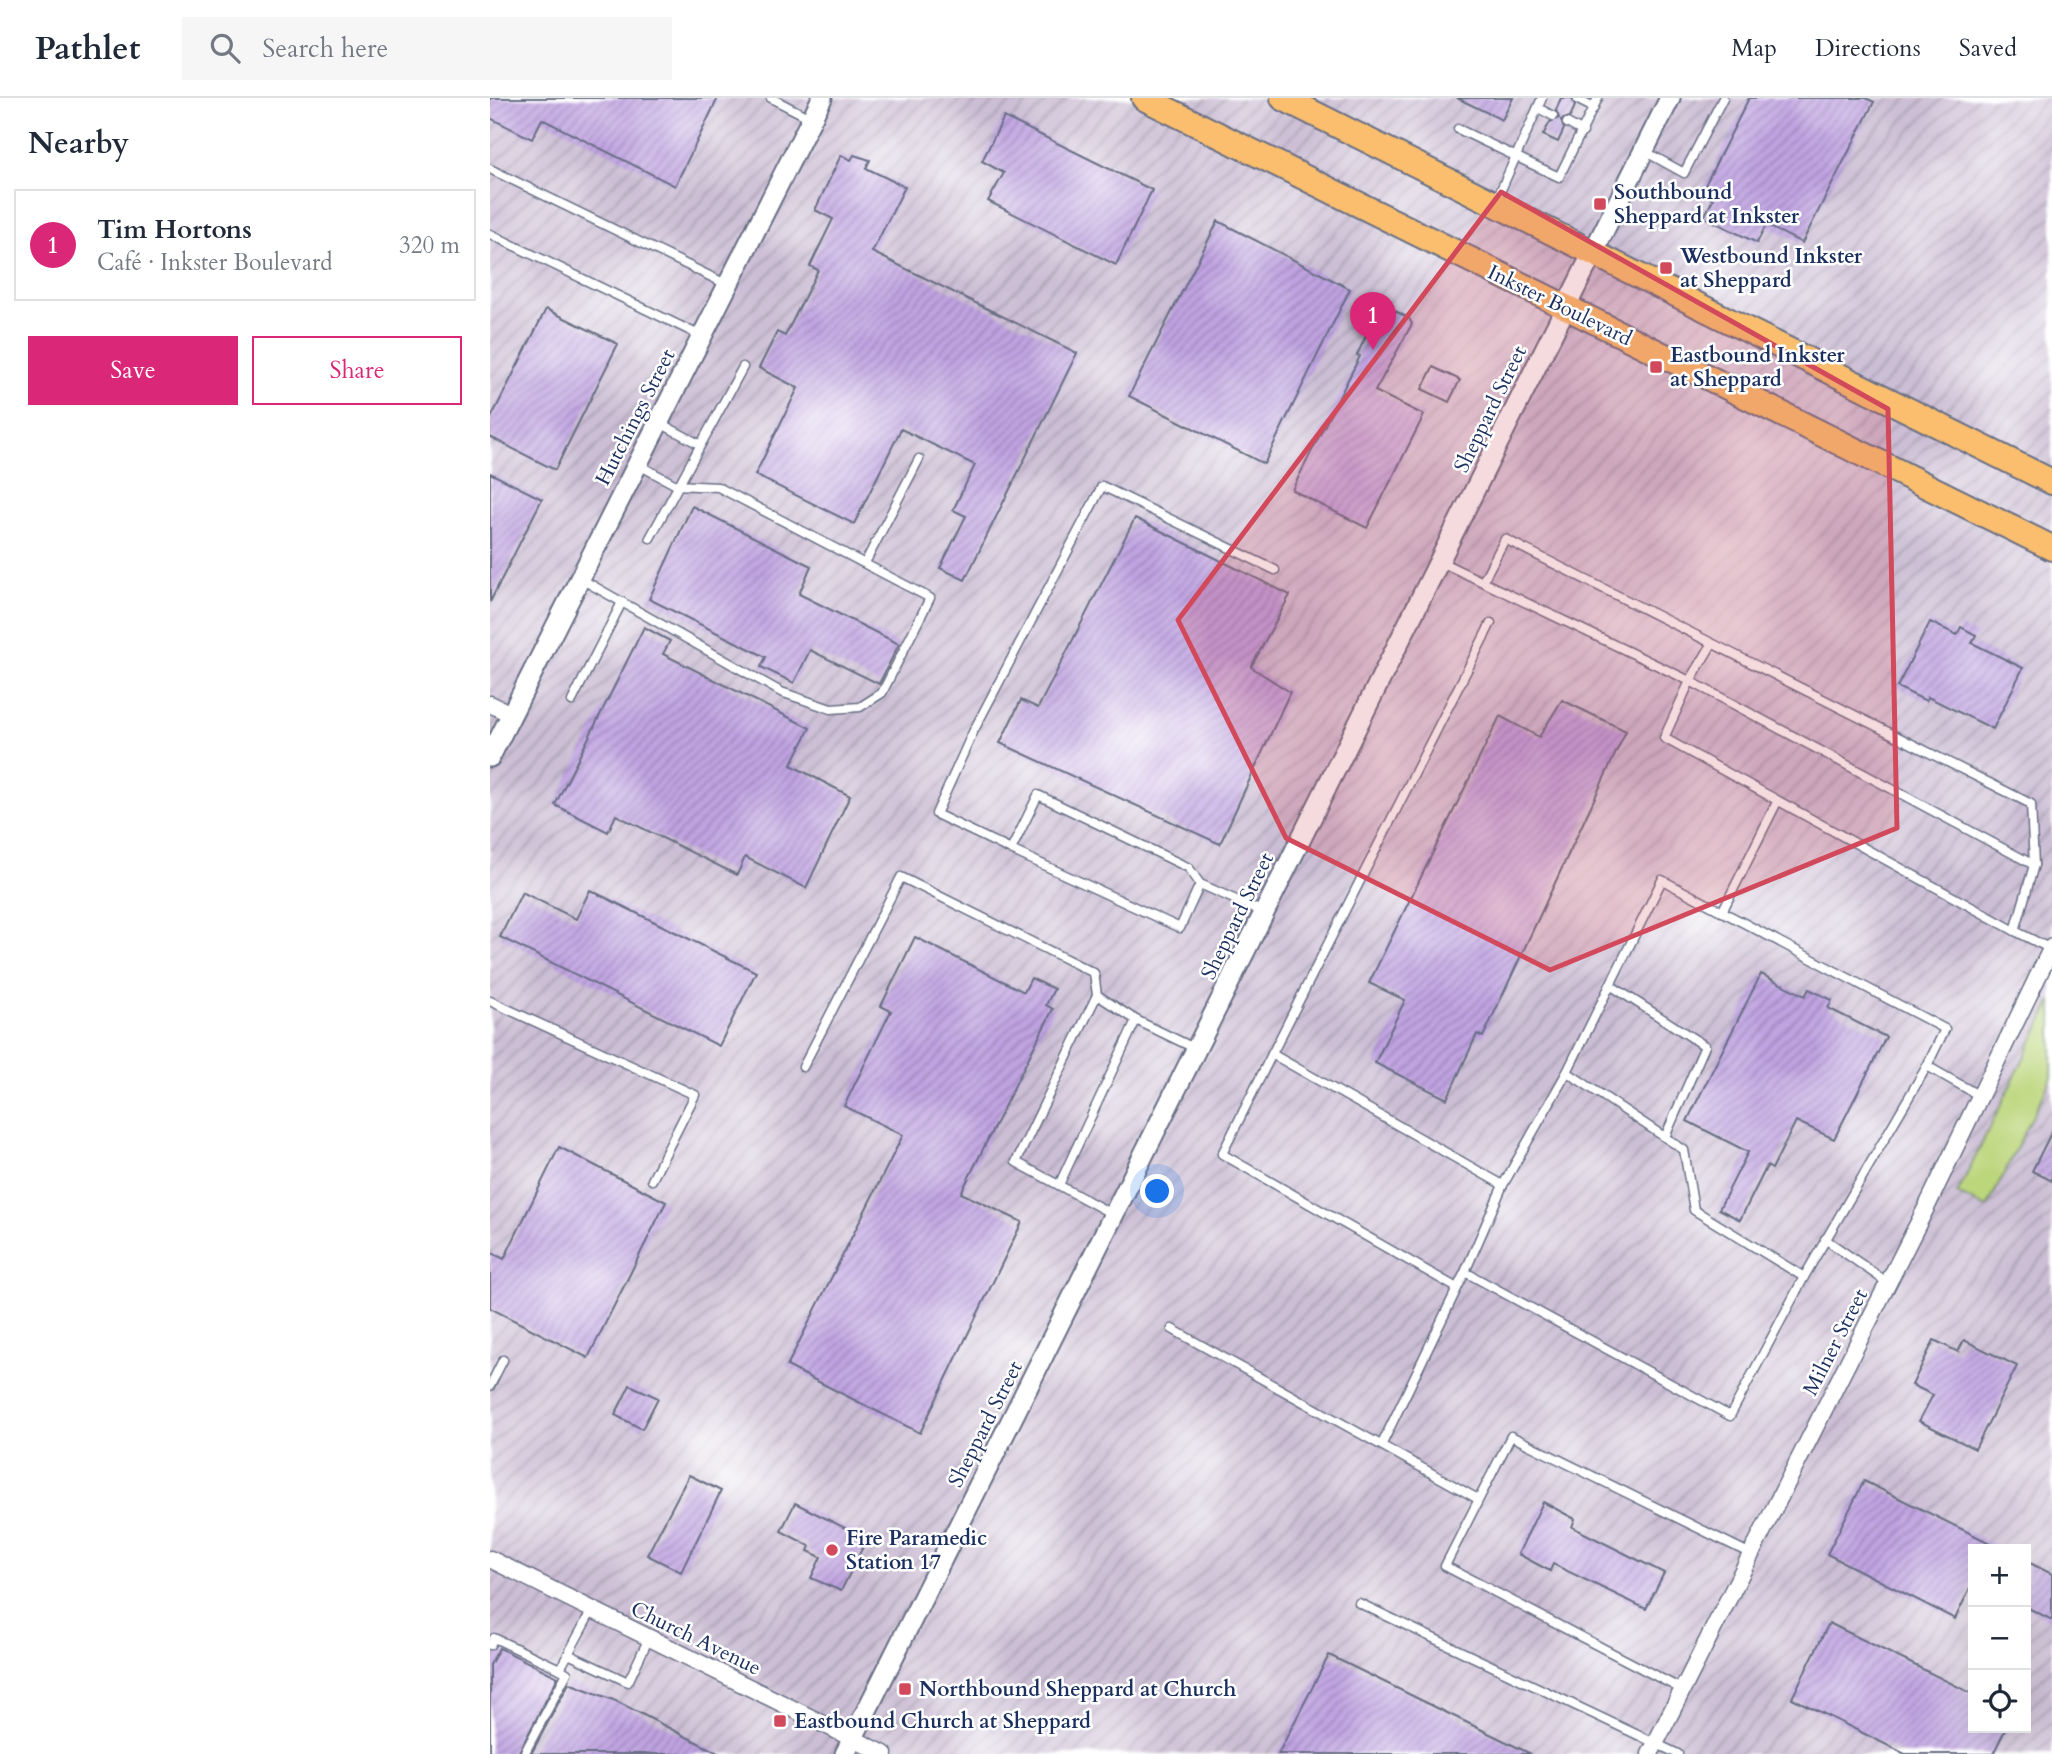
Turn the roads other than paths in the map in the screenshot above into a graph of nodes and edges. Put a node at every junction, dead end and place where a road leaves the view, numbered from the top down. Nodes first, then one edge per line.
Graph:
1 (771, 98) edge
2 (822, 98) edge
3 (1144, 98) edge
4 (1283, 98) edge
5 (1542, 98) edge
6 (1598, 98) edge
7 (1670, 98) edge
8 (1723, 98) edge
9 (1578, 100) dead end
10 (1538, 108) junction
11 (1594, 108) junction
12 (1553, 116) dead end
13 (812, 119) junction
14 (1567, 123) dead end
15 (1458, 129) dead end
16 (1583, 132) junction
17 (1644, 150) junction
18 (1516, 156) junction
19 (490, 169) edge
20 (1494, 204) junction
21 (490, 234) edge
22 (1592, 253) junction
23 (728, 285) junction
24 (1565, 308) junction
25 (701, 336) junction
26 (743, 367) dead end
27 (658, 422) junction
28 (699, 444) junction
29 (919, 459) dead end
30 (637, 464) junction
31 (2052, 482) edge
32 (676, 485) junction
33 (650, 538) dead end
34 (2052, 548) edge
35 (1441, 562) junction
36 (865, 564) junction
37 (1275, 570) dead end
38 (580, 578) junction
39 (1483, 581) junction
40 (622, 602) junction
41 (1491, 623) dead end
42 (1712, 644) junction
43 (1690, 681) junction
44 (572, 701) dead end
45 (490, 704) edge
46 (511, 714) junction
47 (490, 757) edge
48 (1777, 802) junction
49 (1011, 850) junction
50 (2034, 865) junction
51 (1200, 884) junction
52 (1263, 912) junction
53 (1722, 912) junction
54 (2015, 931) junction
55 (2052, 948) edge
56 (1610, 985) junction
57 (1097, 995) junction
58 (490, 1001) edge
59 (1136, 1020) junction
60 (1197, 1050) junction
61 (1272, 1054) junction
62 (1927, 1066) junction
63 (803, 1067) dead end
64 (1567, 1072) junction
65 (1980, 1096) junction
66 (1665, 1137) junction
67 (652, 1180) dead end
68 (1059, 1185) junction
69 (1503, 1185) junction
70 (1115, 1216) junction
71 (1825, 1238) junction
72 (1465, 1272) junction
73 (1804, 1276) junction
74 (1888, 1283) junction
75 (1457, 1288) junction
76 (1172, 1329) dead end
77 (503, 1360) dead end
78 (490, 1387) edge
79 (1382, 1444) junction
80 (1478, 1499) junction
81 (1751, 1554) junction
82 (490, 1559) edge
83 (1359, 1603) dead end
84 (592, 1609) junction
85 (649, 1638) junction
86 (490, 1645) edge
87 (568, 1654) junction
88 (560, 1669) junction
89 (1683, 1690) junction
90 (849, 1746) edge
91 (1653, 1748) edge
92 (524, 1754) edge
93 (884, 1754) edge
94 (1678, 1754) edge

1 - 13 lane
2 - 13 street, Hutchings Street
3 - 24 main road, Inkster Boulevard
4 - 20 main road
5 - 10 lane
6 - 11 lane
7 - 17 street, Sheppard Street
8 - 17 lane
9 - 11 lane
10 - 12 lane
10 - 18 lane
11 - 16 lane
13 - 23 street, Hutchings Street
14 - 16 lane
15 - 18 lane
16 - 18 lane
17 - 22 street, Sheppard Street
18 - 20 lane
19 - 23 lane
20 - 22 main road
21 - 25 lane
22 - 24 street, Sheppard Street
22 - 31 main road
23 - 25 street, Hutchings Street
24 - 34 main road, Inkster Boulevard
24 - 35 street, Sheppard Street
25 - 27 street, Hutchings Street
26 - 28 lane
27 - 28 lane
27 - 30 street, Hutchings Street
28 - 32 lane
29 - 36 lane
30 - 32 lane
30 - 38 street, Hutchings Street
32 - 33 lane
32 - 36 lane
35 - 39 lane
35 - 52 street, Sheppard Street
36 - 40 lane
37 - 49 lane
38 - 40 lane
38 - 46 street, Hutchings Street
39 - 42 lane
39 - 43 lane
40 - 44 lane
41 - 61 lane
42 - 43 lane
42 - 50 lane
43 - 48 lane
43 - 50 lane
45 - 46 street
46 - 47 street, Hutchings Street
48 - 53 lane
48 - 54 lane
49 - 51 lane
49 - 51 lane
50 - 54 lane
51 - 52 lane
52 - 60 street, Sheppard Street
53 - 56 lane
53 - 62 lane
54 - 55 lane
55 - 65 street, Milner Street
56 - 64 lane
56 - 66 lane
57 - 59 lane
57 - 63 lane
57 - 68 lane
58 - 67 lane
59 - 60 lane
59 - 68 lane
60 - 70 street, Sheppard Street
61 - 69 lane
61 - 75 lane
62 - 65 lane
62 - 71 lane
64 - 66 lane
64 - 69 lane
65 - 74 street, Milner Street
66 - 73 lane
68 - 70 lane
69 - 72 lane
70 - 90 street, Sheppard Street
71 - 73 lane
71 - 74 lane
72 - 73 lane
72 - 75 lane
74 - 81 street, Milner Street
75 - 79 lane
76 - 79 lane
77 - 78 lane
79 - 80 lane
80 - 81 lane
80 - 89 lane
81 - 89 street, Milner Street
82 - 84 street, Church Avenue
83 - 91 lane
84 - 85 street, Church Avenue
84 - 87 lane
85 - 87 lane
85 - 90 street, Church Avenue
86 - 88 lane
87 - 88 lane
88 - 92 lane
89 - 91 street, Milner Street
90 - 93 street, Church Avenue
91 - 94 lane

